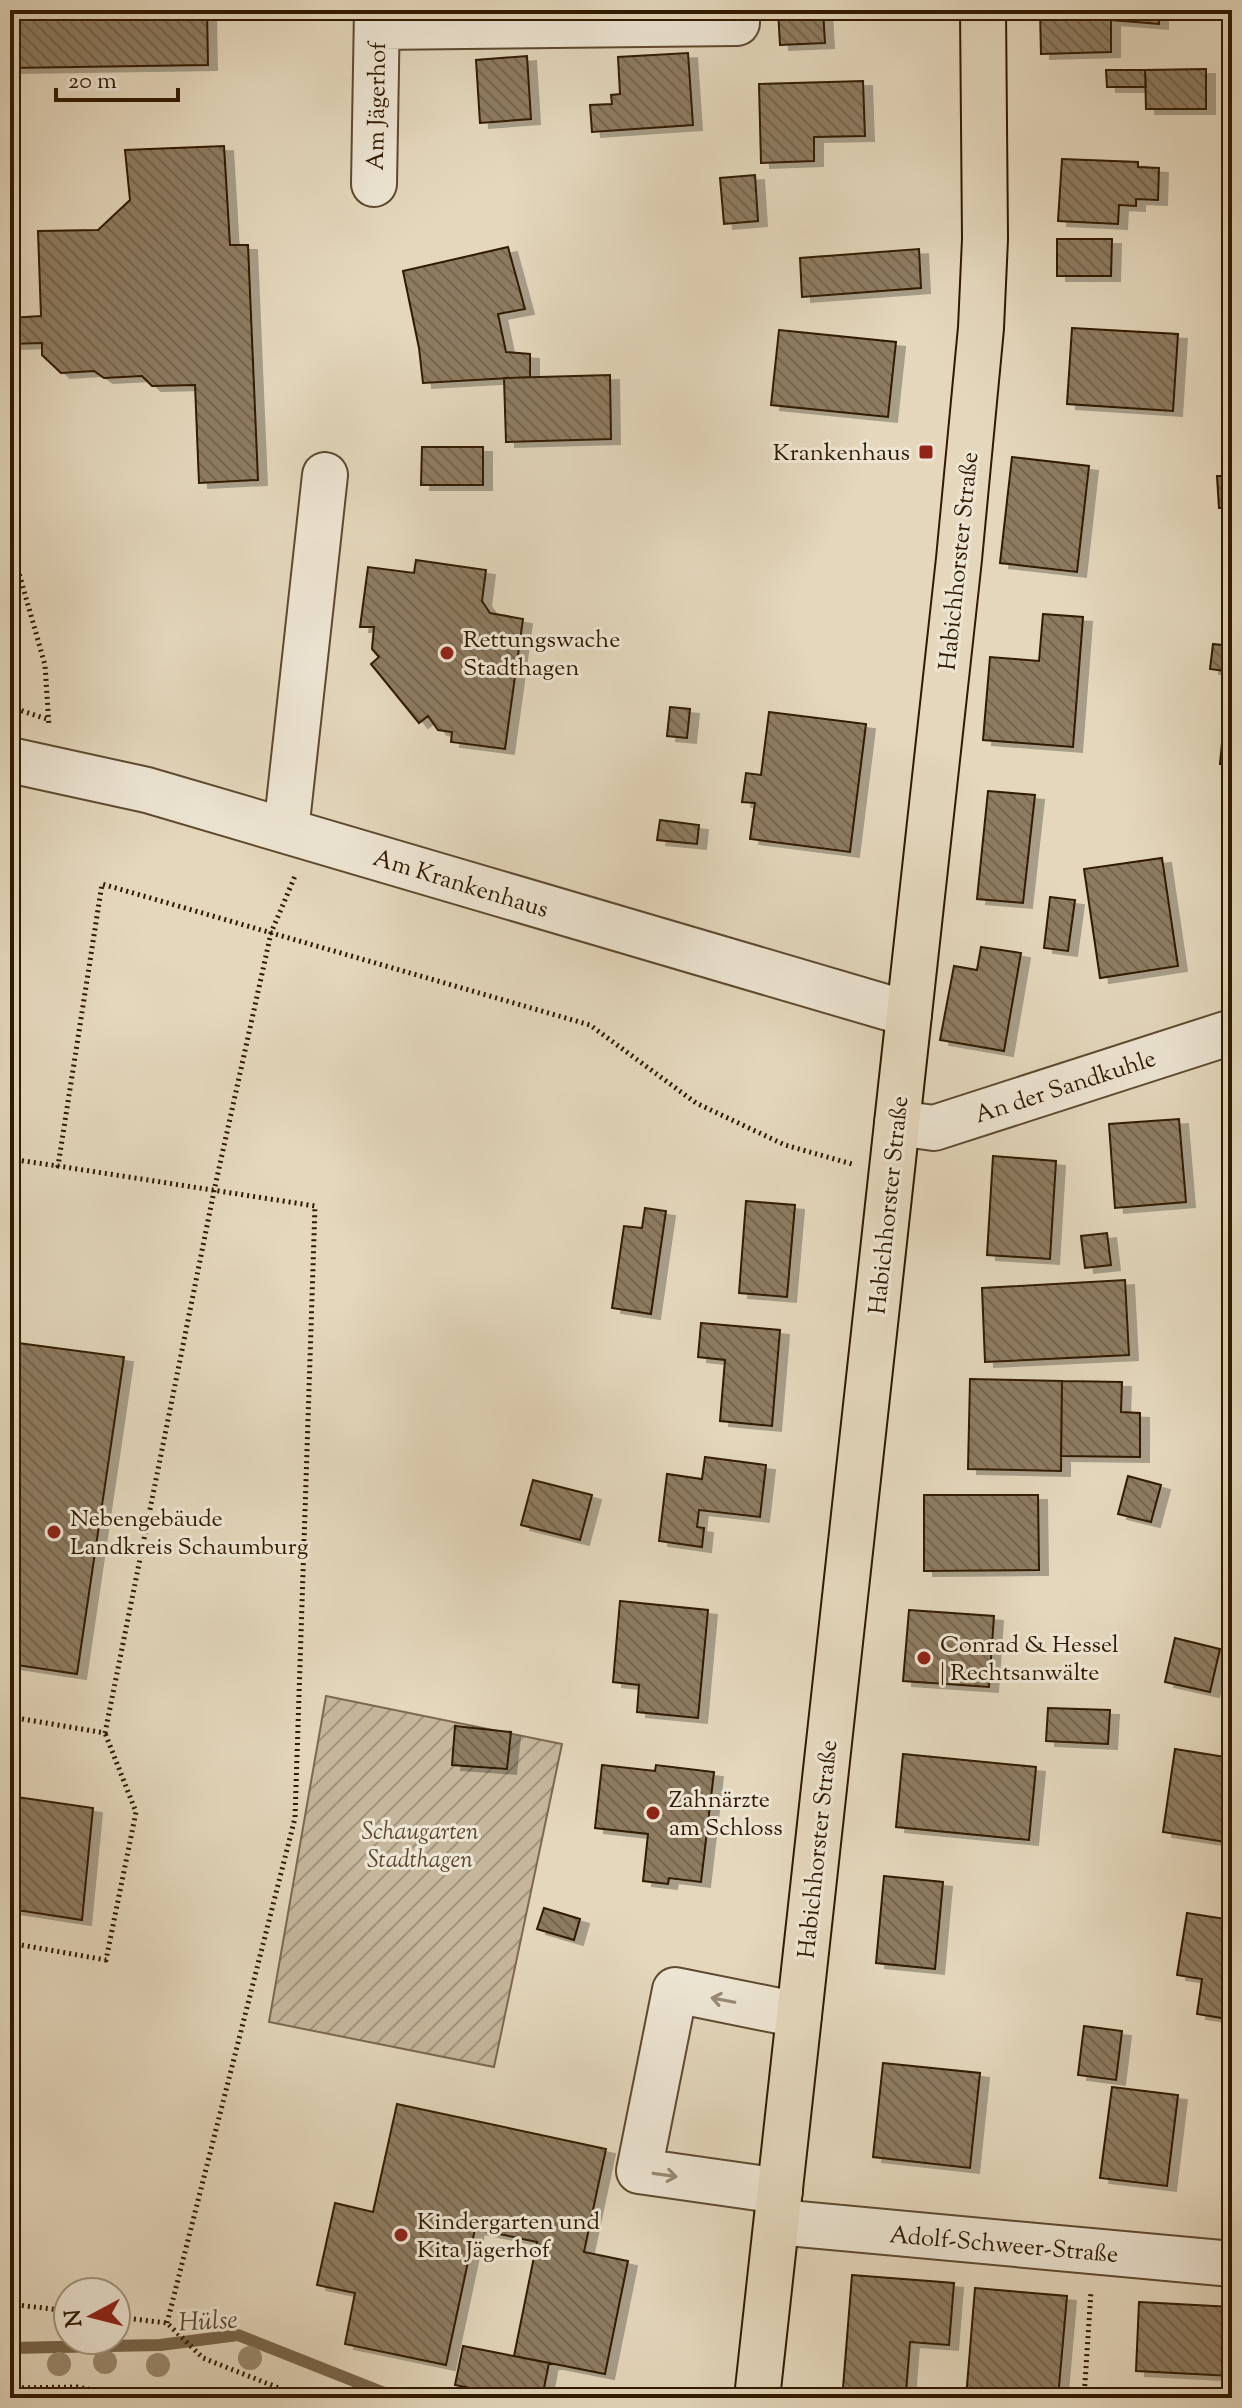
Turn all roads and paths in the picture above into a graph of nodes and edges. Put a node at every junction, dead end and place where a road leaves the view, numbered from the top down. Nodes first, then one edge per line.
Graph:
1 (737, 10) edge
2 (983, 10) edge
3 (377, 19) edge
4 (374, 184) dead end
5 (11, 449) edge
6 (325, 475) dead end
7 (10, 707) edge
8 (50, 720) junction
9 (26, 763) edge
10 (299, 835) junction
11 (271, 933) junction
12 (909, 1014) junction
13 (1232, 1032) edge
14 (897, 1123) junction
15 (10, 1159) edge
16 (58, 1166) junction
17 (891, 1176) junction
18 (214, 1191) junction
19 (22, 1719) dead end
20 (105, 1733) junction
21 (10, 1943) edge
22 (799, 2015) junction
23 (778, 2207) junction
24 (1093, 2253) junction
25 (1232, 2264) edge
26 (10, 2304) edge
27 (52, 2309) edge
28 (132, 2319) edge
29 (167, 2323) junction
30 (10, 2388) edge
31 (135, 2398) edge
32 (304, 2398) edge
33 (757, 2398) edge
34 (1084, 2398) edge

1 - 3 street, Am Jägerhof
2 - 12 main road, Habichhorster Straße
3 - 4 street, Am Jägerhof
5 - 8 path
6 - 10 street
7 - 8 path
8 - 9 path
9 - 10 street, Am Krankenhaus
10 - 11 path
10 - 12 street, Am Krankenhaus
11 - 16 path
11 - 17 path
11 - 18 path
12 - 14 main road, Habichhorster Straße
13 - 14 street, An der Sandkuhle
14 - 17 main road, Habichhorster Straße
15 - 16 path
16 - 18 path
17 - 22 main road, Habichhorster Straße
18 - 20 path
18 - 29 path
19 - 20 path
20 - 21 path
22 - 23 main road, Habichhorster Straße
22 -> 23 street, Adolf-Schweer-Straße
23 - 24 street, Adolf-Schweer-Straße
23 - 33 main road, Habichhorster Straße
24 - 25 street, Adolf-Schweer-Straße
24 - 34 path
26 - 27 path
28 - 29 path
29 - 32 path
30 - 31 path

